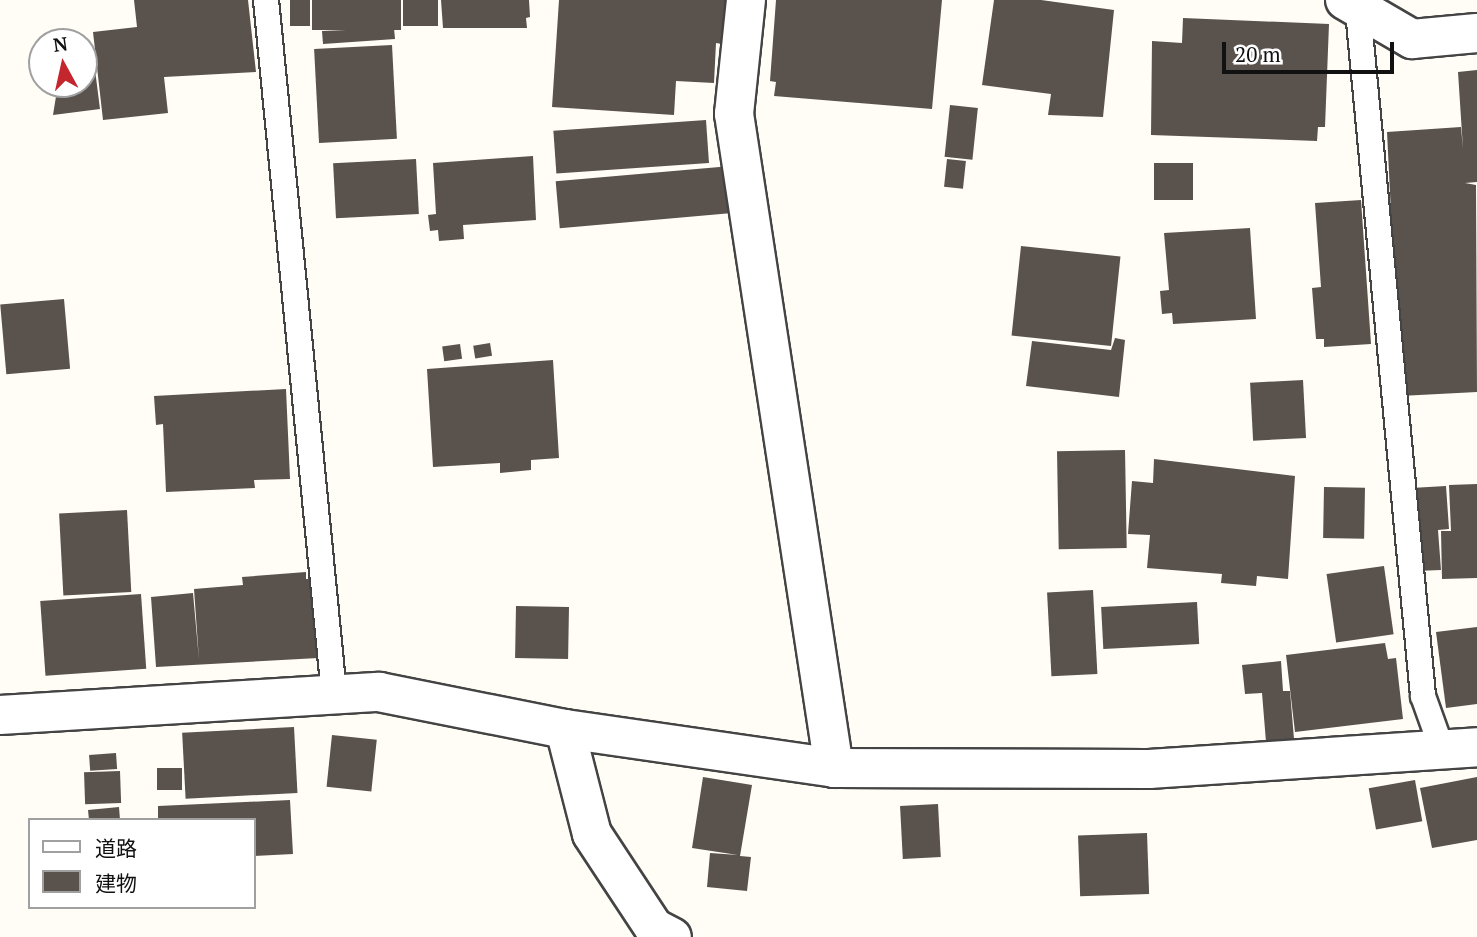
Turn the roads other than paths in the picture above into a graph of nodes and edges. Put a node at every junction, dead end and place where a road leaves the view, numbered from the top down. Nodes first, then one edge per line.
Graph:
1 (266, 0) edge
2 (746, 0) edge
3 (1353, 1) edge
4 (1477, 33) edge
5 (334, 694) junction
6 (0, 715) edge
7 (565, 729) junction
8 (1459, 748) edge
9 (834, 768) junction
10 (672, 937) edge

1 - 5 lane
2 - 9 street
3 - 4 street
3 - 8 lane
5 - 6 street
5 - 7 street
7 - 9 street
7 - 10 street
8 - 9 street

